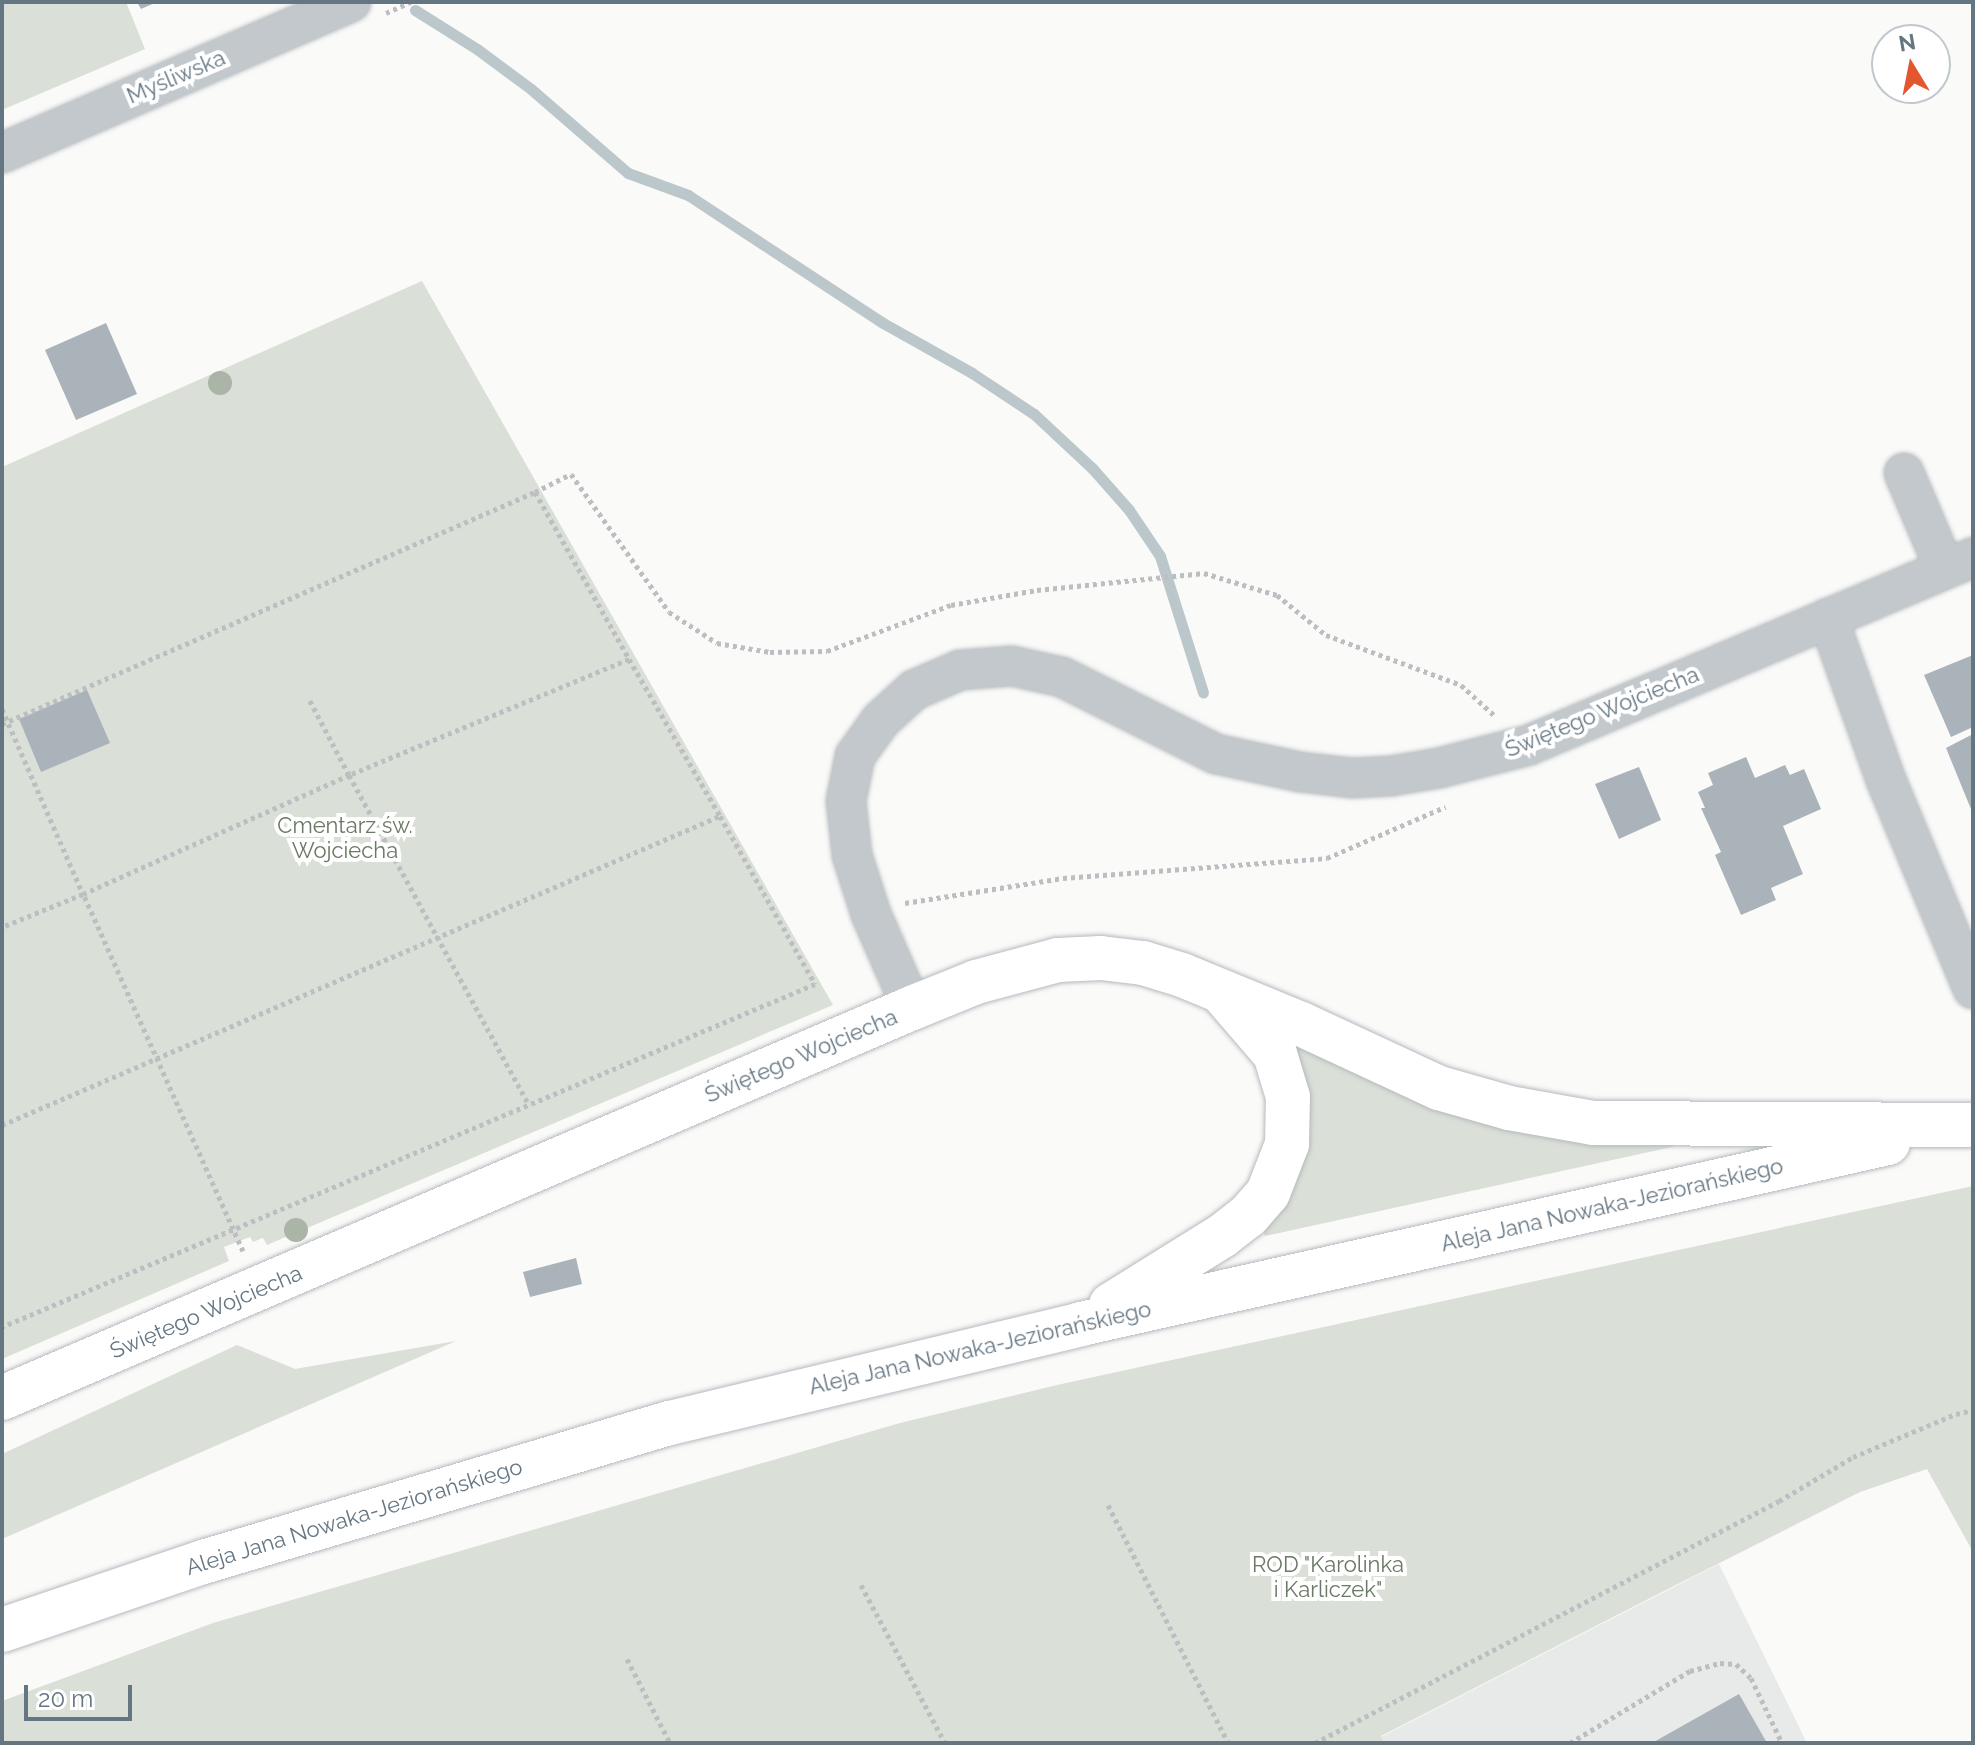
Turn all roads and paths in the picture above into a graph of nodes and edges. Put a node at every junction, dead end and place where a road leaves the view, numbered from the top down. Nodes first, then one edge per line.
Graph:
1 (351, 2) edge
2 (2, 153) edge
3 (1904, 473) dead end
4 (538, 491) junction
5 (1959, 563) edge
6 (1828, 618) junction
7 (629, 659) junction
8 (309, 699) dead end
9 (2, 709) edge
10 (5, 722) edge
11 (1513, 749) junction
12 (349, 775) junction
13 (1455, 803) dead end
14 (720, 816) junction
15 (83, 894) junction
16 (904, 904) dead end
17 (2, 927) edge
18 (438, 935) junction
19 (1973, 989) edge
20 (1221, 991) junction
21 (912, 1008) junction
22 (157, 1058) junction
23 (529, 1105) junction
24 (2, 1125) edge
25 (1971, 1125) edge
26 (233, 1229) junction
27 (244, 1254) dead end
28 (1081, 1324) junction
29 (2, 1327) edge
30 (2, 1398) edge
31 (1973, 1410) edge
32 (1108, 1505) dead end
33 (861, 1585) dead end
34 (2, 1630) edge
35 (627, 1659) dead end
36 (670, 1743) edge
37 (945, 1743) edge
38 (1228, 1743) edge
39 (1315, 1743) edge
40 (1570, 1743) edge
41 (1782, 1743) edge

1 - 2 street, Myśliwska
3 - 5 street
4 - 7 path
4 - 10 path
4 - 11 path
5 - 6 street, Świętego Wojciecha
6 - 11 street, Świętego Wojciecha
6 - 19 street
7 - 12 path
7 - 14 path
8 - 12 path
9 - 10 path
10 - 15 path
11 - 21 street, Świętego Wojciecha
12 - 15 path
12 - 18 path
13 - 16 path
14 - 18 path
14 - 23 path
15 - 17 path
15 - 22 path
18 - 22 path
18 - 23 path
20 - 21 main road
20 - 25 main road
20 - 28 main road
21 - 30 main road, Świętego Wojciecha
22 - 24 path
22 - 26 path
23 - 26 path
25 - 28 main road, Aleja Jana Nowaka-Jeziorańskiego
26 - 27 path
26 - 29 path
28 - 34 main road, Aleja Jana Nowaka-Jeziorańskiego
31 - 39 path
32 - 38 path
33 - 37 path
35 - 36 path
40 - 41 path

